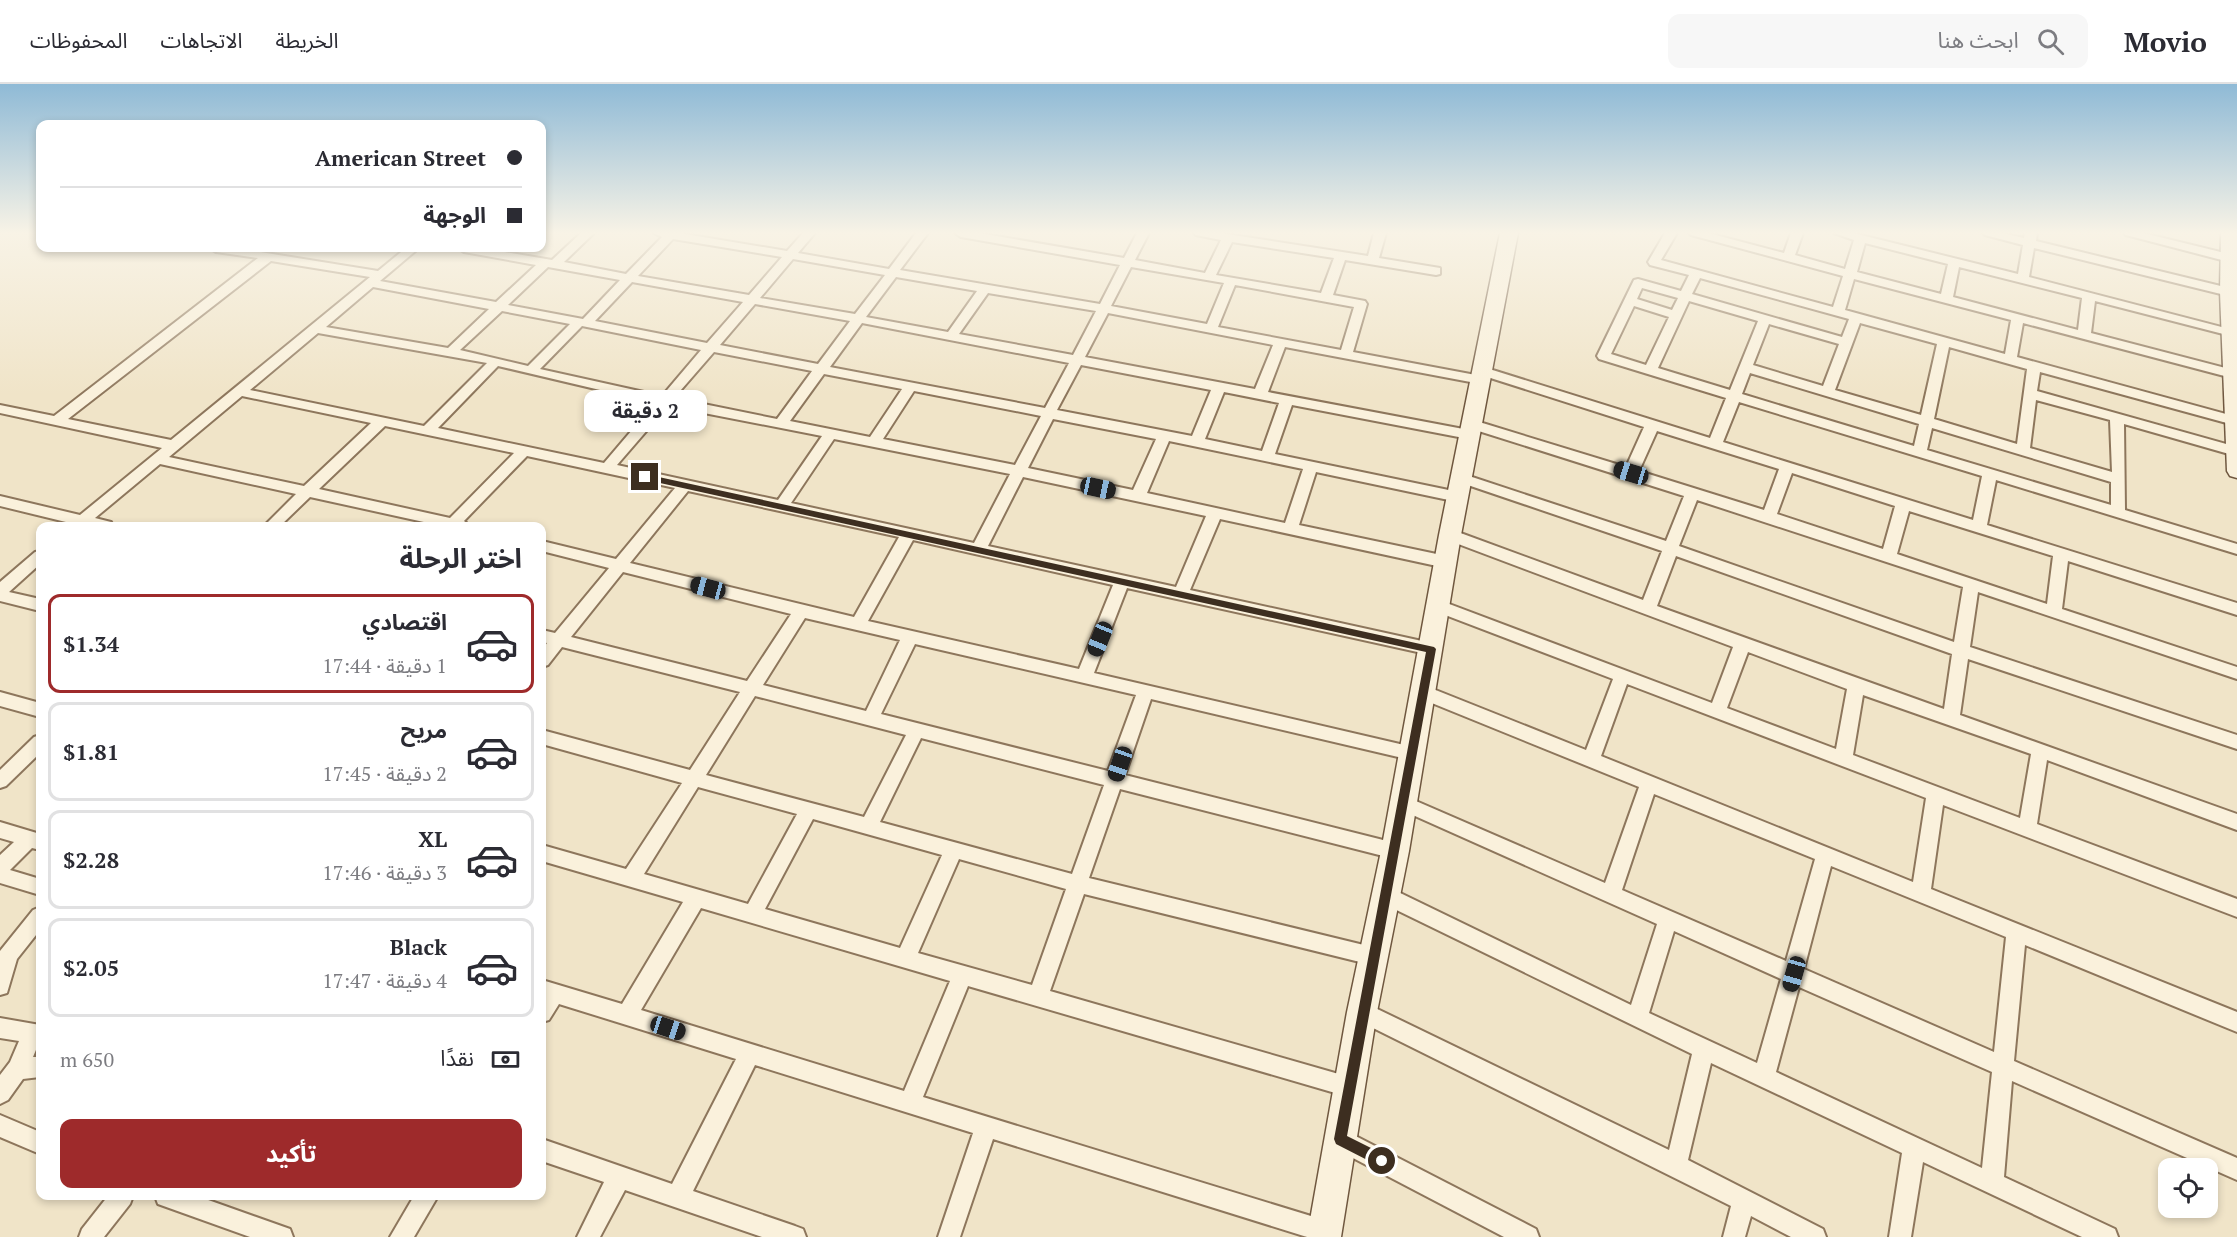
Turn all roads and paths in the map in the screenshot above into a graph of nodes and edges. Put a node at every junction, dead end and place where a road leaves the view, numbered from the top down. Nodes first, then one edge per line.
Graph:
1 (229, 287) edge
2 (367, 287) edge
3 (412, 287) edge
4 (522, 287) edge
5 (620, 287) edge
6 (682, 287) edge
7 (762, 287) edge
8 (883, 287) edge
9 (972, 287) edge
10 (1116, 287) edge
11 (1229, 287) edge
12 (1265, 287) edge
13 (1330, 287) edge
14 (1499, 287) edge
15 (1636, 287) edge
16 (1652, 287) edge
17 (1689, 287) edge
18 (1746, 287) edge
19 (1846, 287) edge
20 (1901, 287) edge
21 (1949, 287) edge
22 (2053, 287) edge
23 (2197, 287) edge
24 (984, 289) junction
25 (1685, 296) junction
26 (2089, 296) junction
27 (1326, 297) junction
28 (2232, 297) edge
29 (1946, 299) junction
30 (751, 300) junction
31 (1630, 301) junction
32 (499, 306) junction
33 (1105, 309) junction
34 (1838, 312) junction
35 (1675, 315) junction
36 (1856, 317) junction
37 (2018, 318) junction
38 (859, 319) junction
39 (1765, 319) junction
40 (583, 323) junction
41 (1211, 328) junction
42 (317, 329) junction
43 (2084, 335) junction
44 (951, 337) junction
45 (2233, 337) edge
46 (1280, 342) junction
47 (1847, 342) junction
48 (1944, 342) junction
49 (710, 348) junction
50 (448, 354) junction
51 (1346, 354) junction
52 (2010, 360) junction
53 (496, 361) junction
54 (1079, 361) junction
55 (1745, 367) junction
56 (2034, 367) junction
57 (822, 369) junction
58 (1650, 369) junction
59 (531, 371) junction
60 (1482, 375) junction
61 (2234, 379) edge
62 (911, 386) junction
63 (1219, 387) junction
64 (1828, 391) junction
65 (241, 392) junction
66 (1733, 394) junction
67 (2031, 394) junction
68 (1260, 395) junction
69 (666, 400) junction
70 (1287, 400) junction
71 (0, 409) edge
72 (1051, 413) junction
73 (2117, 419) junction
74 (383, 420) junction
75 (56, 421) junction
76 (1928, 421) junction
77 (781, 423) junction
78 (1653, 423) junction
79 (1470, 429) junction
80 (428, 430) junction
81 (831, 433) junction
82 (2235, 434) edge
83 (1165, 435) junction
84 (874, 442) junction
85 (1197, 442) junction
86 (1715, 442) junction
87 (175, 446) junction
88 (2023, 449) junction
89 (525, 450) junction
90 (1920, 451) junction
91 (1267, 456) junction
92 (158, 459) junction
93 (1311, 465) junction
94 (1787, 465) junction
95 (607, 468) junction
96 (1019, 471) junction
97 (2237, 471) edge
98 (1631, 473) junction
99 (1990, 473) junction
100 (2119, 479) junction
101 (684, 486) junction
102 (1460, 487) junction
103 (306, 493) junction
104 (1692, 493) junction
105 (1138, 496) junction
106 (0, 501) edge
107 (1904, 502) junction
108 (781, 507) junction
109 (1215, 512) junction
110 (2118, 512) junction
111 (1769, 517) junction
112 (73, 522) edge
113 (82, 522) edge
114 (275, 522) edge
115 (438, 522) edge
116 (460, 522) edge
117 (1979, 526) junction
118 (1292, 528) junction
119 (908, 535) junction
120 (1450, 535) junction
121 (546, 547) edge
122 (1670, 548) junction
123 (2237, 549) edge
124 (978, 550) junction
125 (2061, 552) junction
126 (1889, 558) junction
127 (36, 560) edge
128 (1446, 562) junction
129 (618, 566) junction
130 (1122, 582) junction
131 (1971, 584) junction
132 (0, 593) edge
133 (1181, 594) junction
134 (36, 604) edge
135 (1438, 606) junction
136 (1648, 608) junction
137 (2237, 609) edge
138 (801, 611) junction
139 (2054, 613) junction
140 (858, 625) junction
141 (910, 637) junction
142 (549, 638) edge
143 (1743, 643) junction
144 (1431, 649) junction
145 (1960, 650) junction
146 (2237, 673) edge
147 (1622, 676) junction
148 (1084, 677) junction
149 (1856, 686) junction
150 (752, 690) junction
151 (1146, 690) junction
152 (1423, 692) junction
153 (0, 699) edge
154 (36, 709) edge
155 (1718, 712) junction
156 (1951, 717) junction
157 (870, 718) junction
158 (916, 730) junction
159 (546, 738) edge
160 (2237, 742) edge
161 (36, 746) edge
162 (2040, 750) junction
163 (1412, 753) junction
164 (1591, 759) junction
165 (1843, 760) junction
166 (694, 779) junction
167 (0, 781) edge
168 (1114, 782) junction
169 (1649, 783) junction
170 (1935, 795) junction
171 (1403, 803) junction
172 (809, 810) junction
173 (2237, 822) edge
174 (869, 825) junction
175 (0, 830) edge
176 (2028, 830) junction
177 (34, 841) edge
178 (954, 849) junction
179 (1395, 851) junction
180 (546, 854) edge
181 (1825, 855) junction
182 (0, 867) edge
183 (0, 875) edge
184 (630, 879) junction
185 (1079, 884) junction
186 (36, 886) edge
187 (1611, 894) junction
188 (1921, 894) junction
189 (1385, 896) junction
190 (696, 898) junction
191 (2237, 908) edge
192 (753, 914) junction
193 (1668, 919) junction
194 (34, 932) edge
195 (2016, 932) junction
196 (1372, 956) junction
197 (906, 957) junction
198 (963, 974) junction
199 (1794, 974) junction
200 (0, 986) edge
201 (548, 991) edge
202 (1038, 996) junction
203 (1362, 1012) junction
204 (627, 1015) junction
205 (1637, 1018) junction
206 (2237, 1022) edge
207 (0, 1028) edge
208 (36, 1035) edge
209 (1704, 1049) junction
210 (750, 1055) junction
211 (36, 1067) edge
212 (2005, 1068) junction
213 (17, 1069) junction
214 (1764, 1078) junction
215 (1349, 1087) junction
216 (0, 1093) edge
217 (910, 1103) junction
218 (0, 1126) edge
219 (986, 1127) junction
220 (1340, 1139) junction
221 (36, 1141) edge
222 (1914, 1148) junction
223 (546, 1151) edge
224 (1676, 1165) junction
225 (2237, 1169) edge
226 (620, 1177) junction
227 (1992, 1184) junction
228 (678, 1196) junction
229 (1744, 1199) junction
230 (119, 1200) edge
231 (177, 1200) edge
232 (424, 1200) edge
233 (761, 1232) edge
234 (1324, 1234) edge
235 (90, 1237) edge
236 (282, 1237) edge
237 (401, 1237) edge
238 (588, 1237) edge
239 (795, 1237) edge
240 (949, 1237) edge
241 (1528, 1237) edge
242 (1734, 1237) edge
243 (1815, 1237) edge
244 (1900, 1237) edge
245 (2107, 1237) edge

1 - 75 street
2 - 42 street
3 - 32 street
4 - 32 street
5 - 40 street
6 - 30 street
7 - 30 street
8 - 38 street
9 - 24 street
10 - 33 street
11 - 41 street
12 - 27 street
13 - 27 street
14 - 60 street
15 - 31 street
16 - 25 street
17 - 25 street
18 - 34 street
19 - 34 street
20 - 29 street
21 - 29 street
22 - 26 street
23 - 28 street
24 - 33 street
24 - 44 street
25 - 35 street
25 - 39 street
26 - 43 street
26 - 45 street
27 - 51 street
28 - 45 street
29 - 37 street
30 - 38 street
30 - 49 street
31 - 35 street
31 - 58 street
32 - 40 street
32 - 50 street
33 - 41 street
33 - 54 street
34 - 36 street
35 - 58 street
36 - 47 street
36 - 48 street
37 - 43 street
37 - 52 street
38 - 44 street
38 - 57 street
39 - 47 street
39 - 55 street
40 - 49 street
40 - 59 street
41 - 46 street
42 - 50 street
42 - 65 street
43 - 61 street
44 - 54 street
45 - 61 street
46 - 51 street
46 - 68 street
47 - 64 street
48 - 52 street
48 - 76 street
49 - 57 street
49 - 69 street
50 - 53 street
51 - 60 street
52 - 56 street
53 - 59 street
53 - 80 street
54 - 63 street
54 - 72 street
55 - 64 street
55 - 66 street
56 - 67 street
56 - 82 street
57 - 62 street
57 - 77 street
58 - 66 street
59 - 69 street
60 - 78 street
60 - 79 street
61 - 82 street
62 - 72 street
62 - 84 street
63 - 68 street
63 - 85 street
64 - 76 street
65 - 74 street
65 - 87 street
66 - 86 street
66 - 90 street
67 - 73 street
67 - 88 street
68 - 70 street
69 - 77 street
69 - 95 street
70 - 79 street
70 - 91 street
71 - 75 street
72 - 83 street
72 - 96 street
73 - 82 street
73 - 100 street
74 - 80 street
74 - 103 street
75 - 87 street
76 - 88 street
76 - 90 street
77 - 81 street
78 - 86 street
78 - 98 street
79 - 98 street
79 - 102 street
80 - 89 street
81 - 84 street
81 - 108 street
82 - 97 street
83 - 85 street
83 - 105 street
84 - 96 street
85 - 91 street
86 - 94 street
87 - 92 street
88 - 100 street
89 - 95 street
89 - 116 street
90 - 99 street
91 - 93 street
92 - 103 street
92 - 113 street
93 - 102 street
93 - 118 street
94 - 107 street
94 - 111 street
95 - 101 street
96 - 105 street
96 - 124 street
98 - 104 street
99 - 110 street
99 - 117 street
100 - 110 street
101 - 108 street
101 - 129 street
102 - 120 street
102 - 122 street
103 - 114 street
103 - 115 street
104 - 111 street
104 - 122 street
105 - 109 street
106 - 112 street
107 - 117 street
107 - 126 street
108 - 119 street
109 - 118 street
109 - 133 street
110 - 123 street
111 - 126 street
117 - 125 street
118 - 128 street
119 - 124 street
119 - 140 street
120 - 128 street
120 - 136 street
121 - 129 street
122 - 136 street
122 - 145 street
124 - 130 street
125 - 137 street
125 - 139 street
126 - 131 street
127 - 132 street
128 - 135 street
129 - 138 street
129 - 142 street
130 - 133 street
130 - 148 street
131 - 139 street
131 - 145 street
132 - 134 street
133 - 144 street
135 - 144 street
135 - 147 street
136 - 143 street
138 - 140 street
138 - 150 street
139 - 146 street
140 - 141 street
141 - 148 street
141 - 157 street
142 - 150 street
143 - 149 street
143 - 155 street
144 - 152 street
145 - 156 street
145 - 160 street
147 - 155 street
147 - 164 street
148 - 151 street
149 - 156 street
149 - 165 street
150 - 157 street
150 - 166 street
151 - 163 street
151 - 168 street
152 - 163 street
152 - 164 street
153 - 154 street
155 - 165 street
156 - 162 street
157 - 158 street
158 - 168 street
158 - 174 street
159 - 166 street
161 - 167 street
162 - 173 street
162 - 176 street
163 - 171 street
164 - 169 street
165 - 170 street
166 - 172 street
166 - 184 street
168 - 179 street
168 - 185 street
169 - 181 street
169 - 187 street
170 - 176 street
170 - 188 street
171 - 179 street
171 - 187 street
172 - 174 street
172 - 192 street
174 - 178 street
175 - 177 street
176 - 191 street
177 - 182 street
178 - 185 street
178 - 197 street
179 - 189 street
180 - 184 street
181 - 188 street
181 - 199 street
183 - 186 street
184 - 190 street
185 - 196 street
185 - 202 street
187 - 193 street
188 - 195 street
189 - 196 street
189 - 205 street
190 - 192 street
190 - 204 street
192 - 197 street
193 - 199 street
193 - 205 street
194 - 200 street
195 - 206 street
195 - 212 street
196 - 203 street
197 - 198 street
198 - 202 street
198 - 217 street
199 - 212 street
199 - 214 street
201 - 204 street
202 - 215 street
203 - 215 street
203 - 224 street
204 - 210 street
205 - 209 street
207 - 208 street
208 - 213 street
209 - 214 street
209 - 224 street
210 - 217 street
210 - 228 street
211 - 213 street
212 - 225 street
212 - 227 street
213 - 216 street
214 - 222 street
215 - 220 street
217 - 219 street
218 - 221 street
219 - 234 street
219 - 240 street
220 - 234 street
220 - 241 street
222 - 227 street
222 - 244 street
223 - 226 street
224 - 229 street
226 - 228 street
226 - 238 street
227 - 245 street
228 - 233 street
229 - 242 street
229 - 243 street
230 - 235 street
231 - 236 street
232 - 237 street
233 - 239 street

